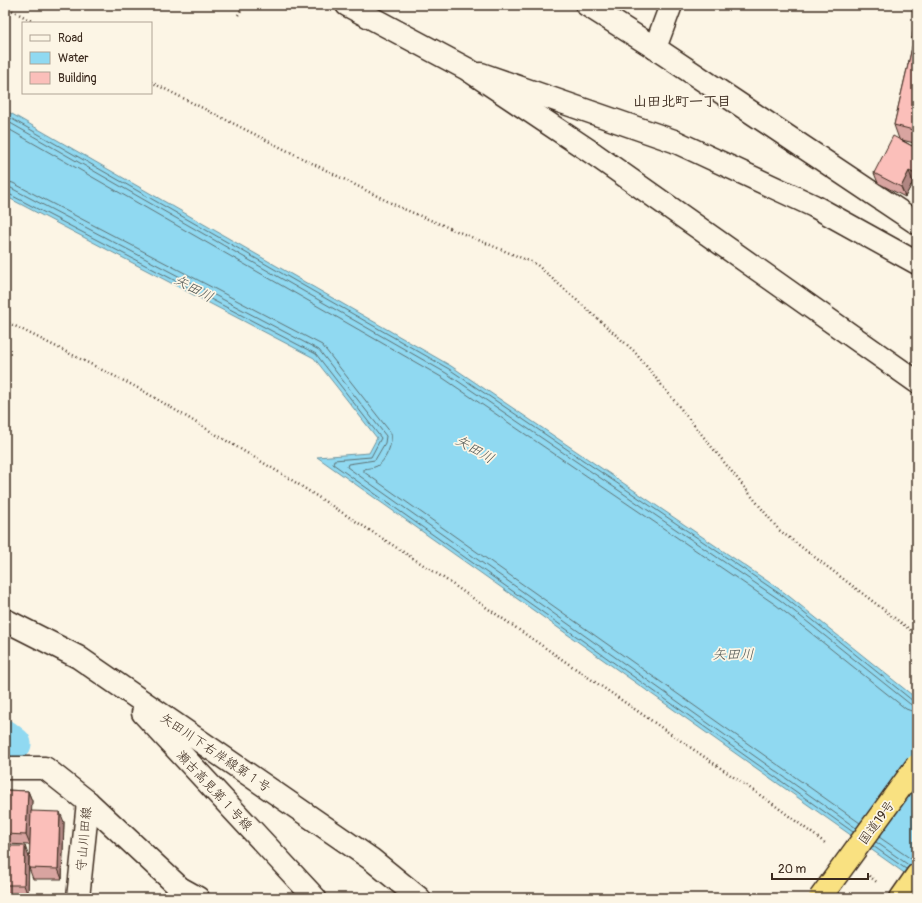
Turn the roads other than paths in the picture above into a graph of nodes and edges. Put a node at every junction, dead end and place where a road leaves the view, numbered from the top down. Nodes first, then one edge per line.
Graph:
1 (347, 5) edge
2 (588, 5) edge
3 (672, 5) edge
4 (655, 48) junction
5 (467, 69) junction
6 (917, 223) edge
7 (917, 263) edge
8 (917, 382) edge
9 (5, 620) edge
10 (114, 683) junction
11 (917, 765) edge
12 (5, 768) edge
13 (88, 802) junction
14 (917, 875) edge
15 (78, 898) edge
16 (198, 898) edge
17 (315, 898) edge
18 (419, 898) edge
19 (820, 898) edge
20 (901, 898) edge

1 - 5 street
2 - 4 street
3 - 4 street
4 - 6 street
5 - 7 street
5 - 8 street
9 - 10 street, 矢田川下右岸線第１号
10 - 17 street, 瀬古高見第１号線
10 - 18 street, 矢田川下右岸線第１号
11 - 19 highway, 国道19号, bridge
12 - 13 street, 守山川田線
13 - 15 street, 守山川田線
13 - 16 street
14 - 20 highway

